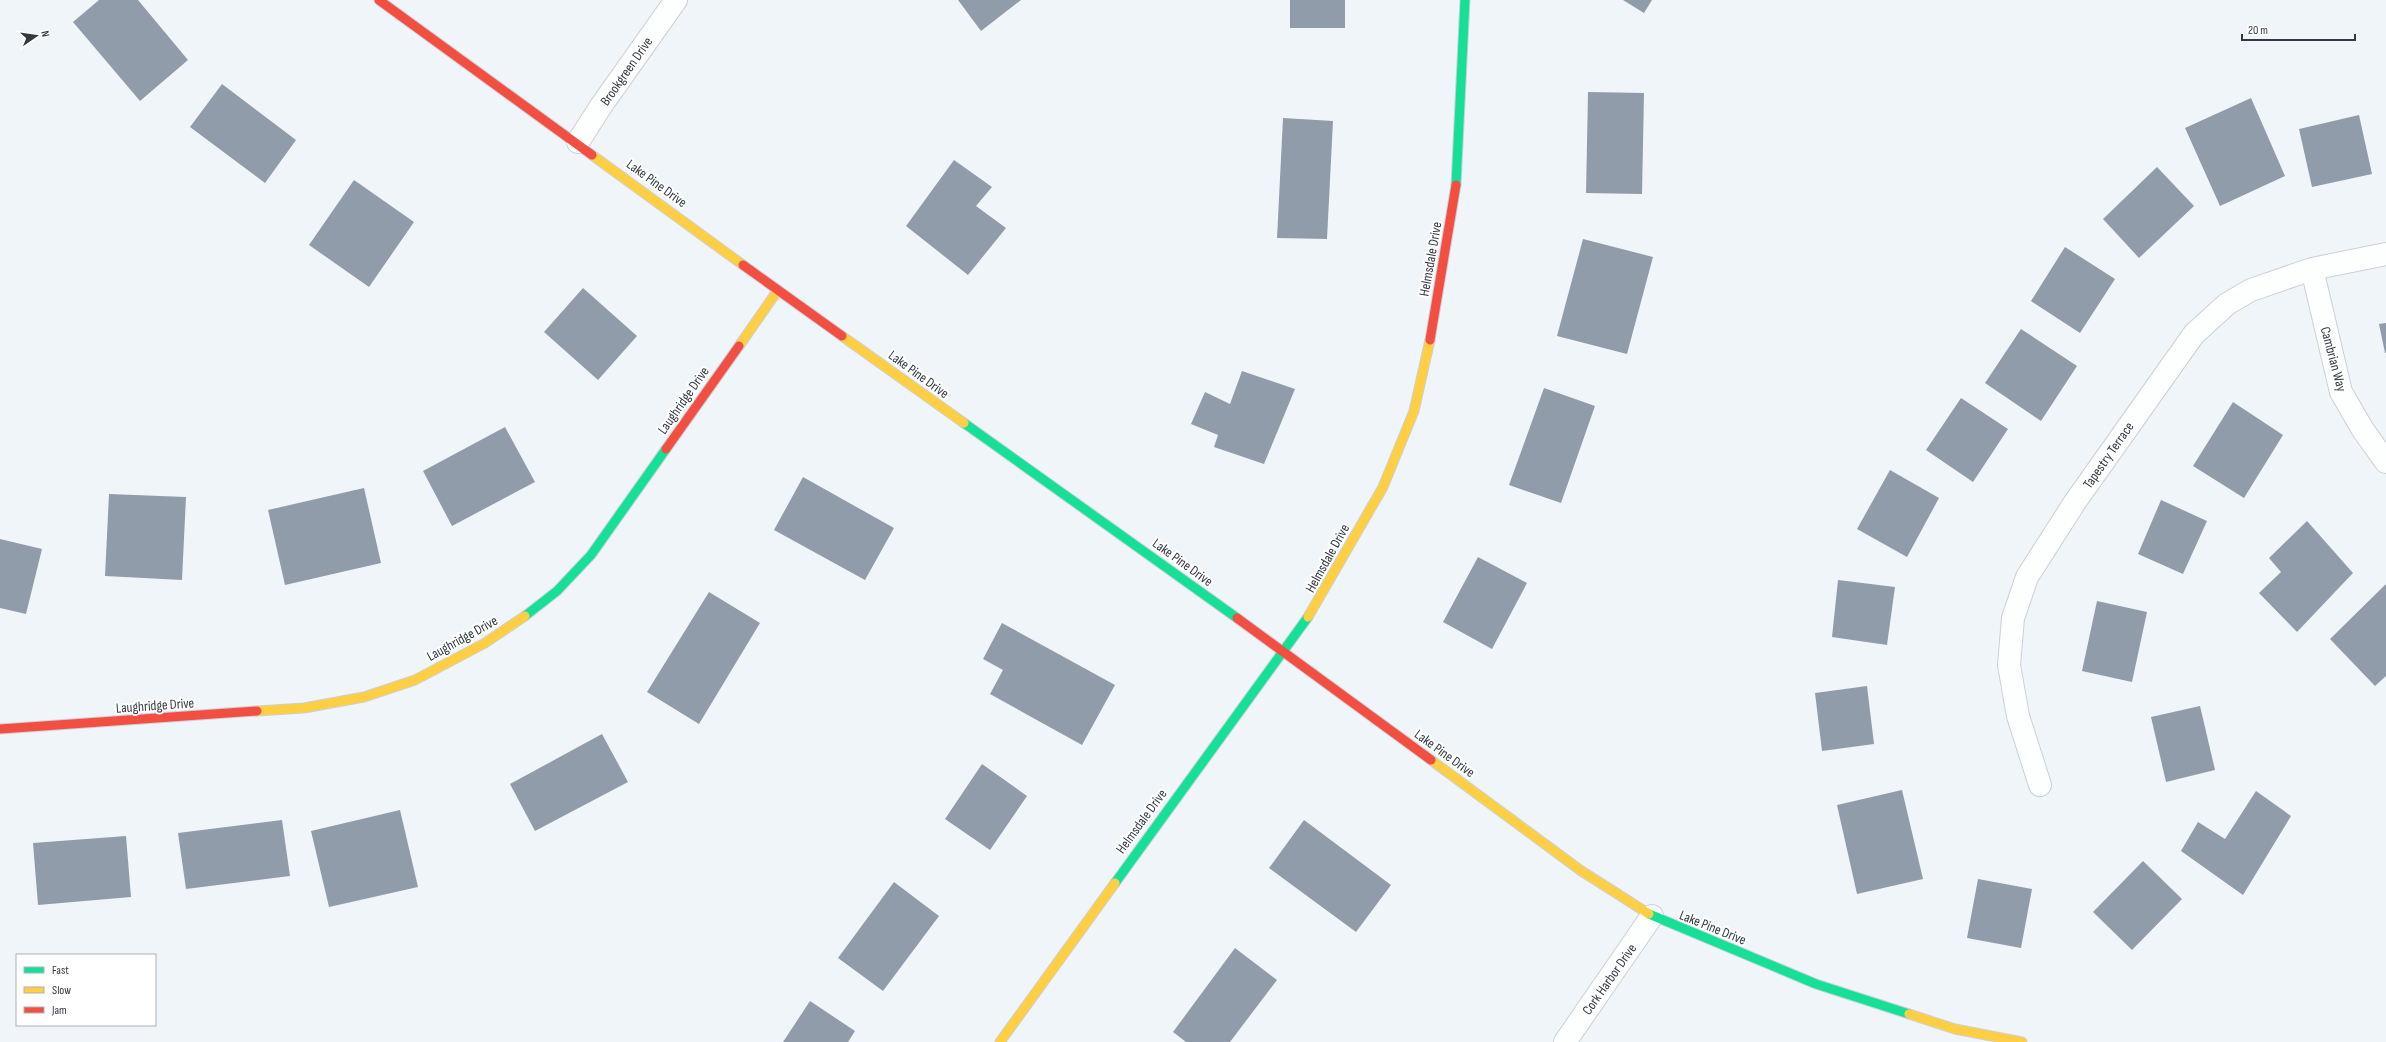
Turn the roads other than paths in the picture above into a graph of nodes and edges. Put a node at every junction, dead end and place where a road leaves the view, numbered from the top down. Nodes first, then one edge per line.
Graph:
1 (380, 0) edge
2 (676, 0) edge
3 (1465, 0) edge
4 (578, 142) junction
5 (2386, 254) edge
6 (2312, 269) junction
7 (778, 290) junction
8 (2386, 462) edge
9 (1282, 650) junction
10 (0, 729) edge
11 (2040, 785) dead end
12 (1652, 916) junction
13 (1000, 1042) edge
14 (1565, 1042) edge
15 (2022, 1042) edge

1 - 4 street, Lake Pine Drive
2 - 4 street, Brookgreen Drive
3 - 9 street, Helmsdale Drive
4 - 7 street, Lake Pine Drive
5 - 6 street, Tapestry Terrace
6 - 8 street, Cambrian Way
6 - 11 street, Tapestry Terrace
7 - 9 street, Lake Pine Drive
7 - 10 street, Laughridge Drive
9 - 12 street, Lake Pine Drive
9 - 13 street, Helmsdale Drive
12 - 14 street, Cork Harbor Drive
12 - 15 street, Lake Pine Drive

